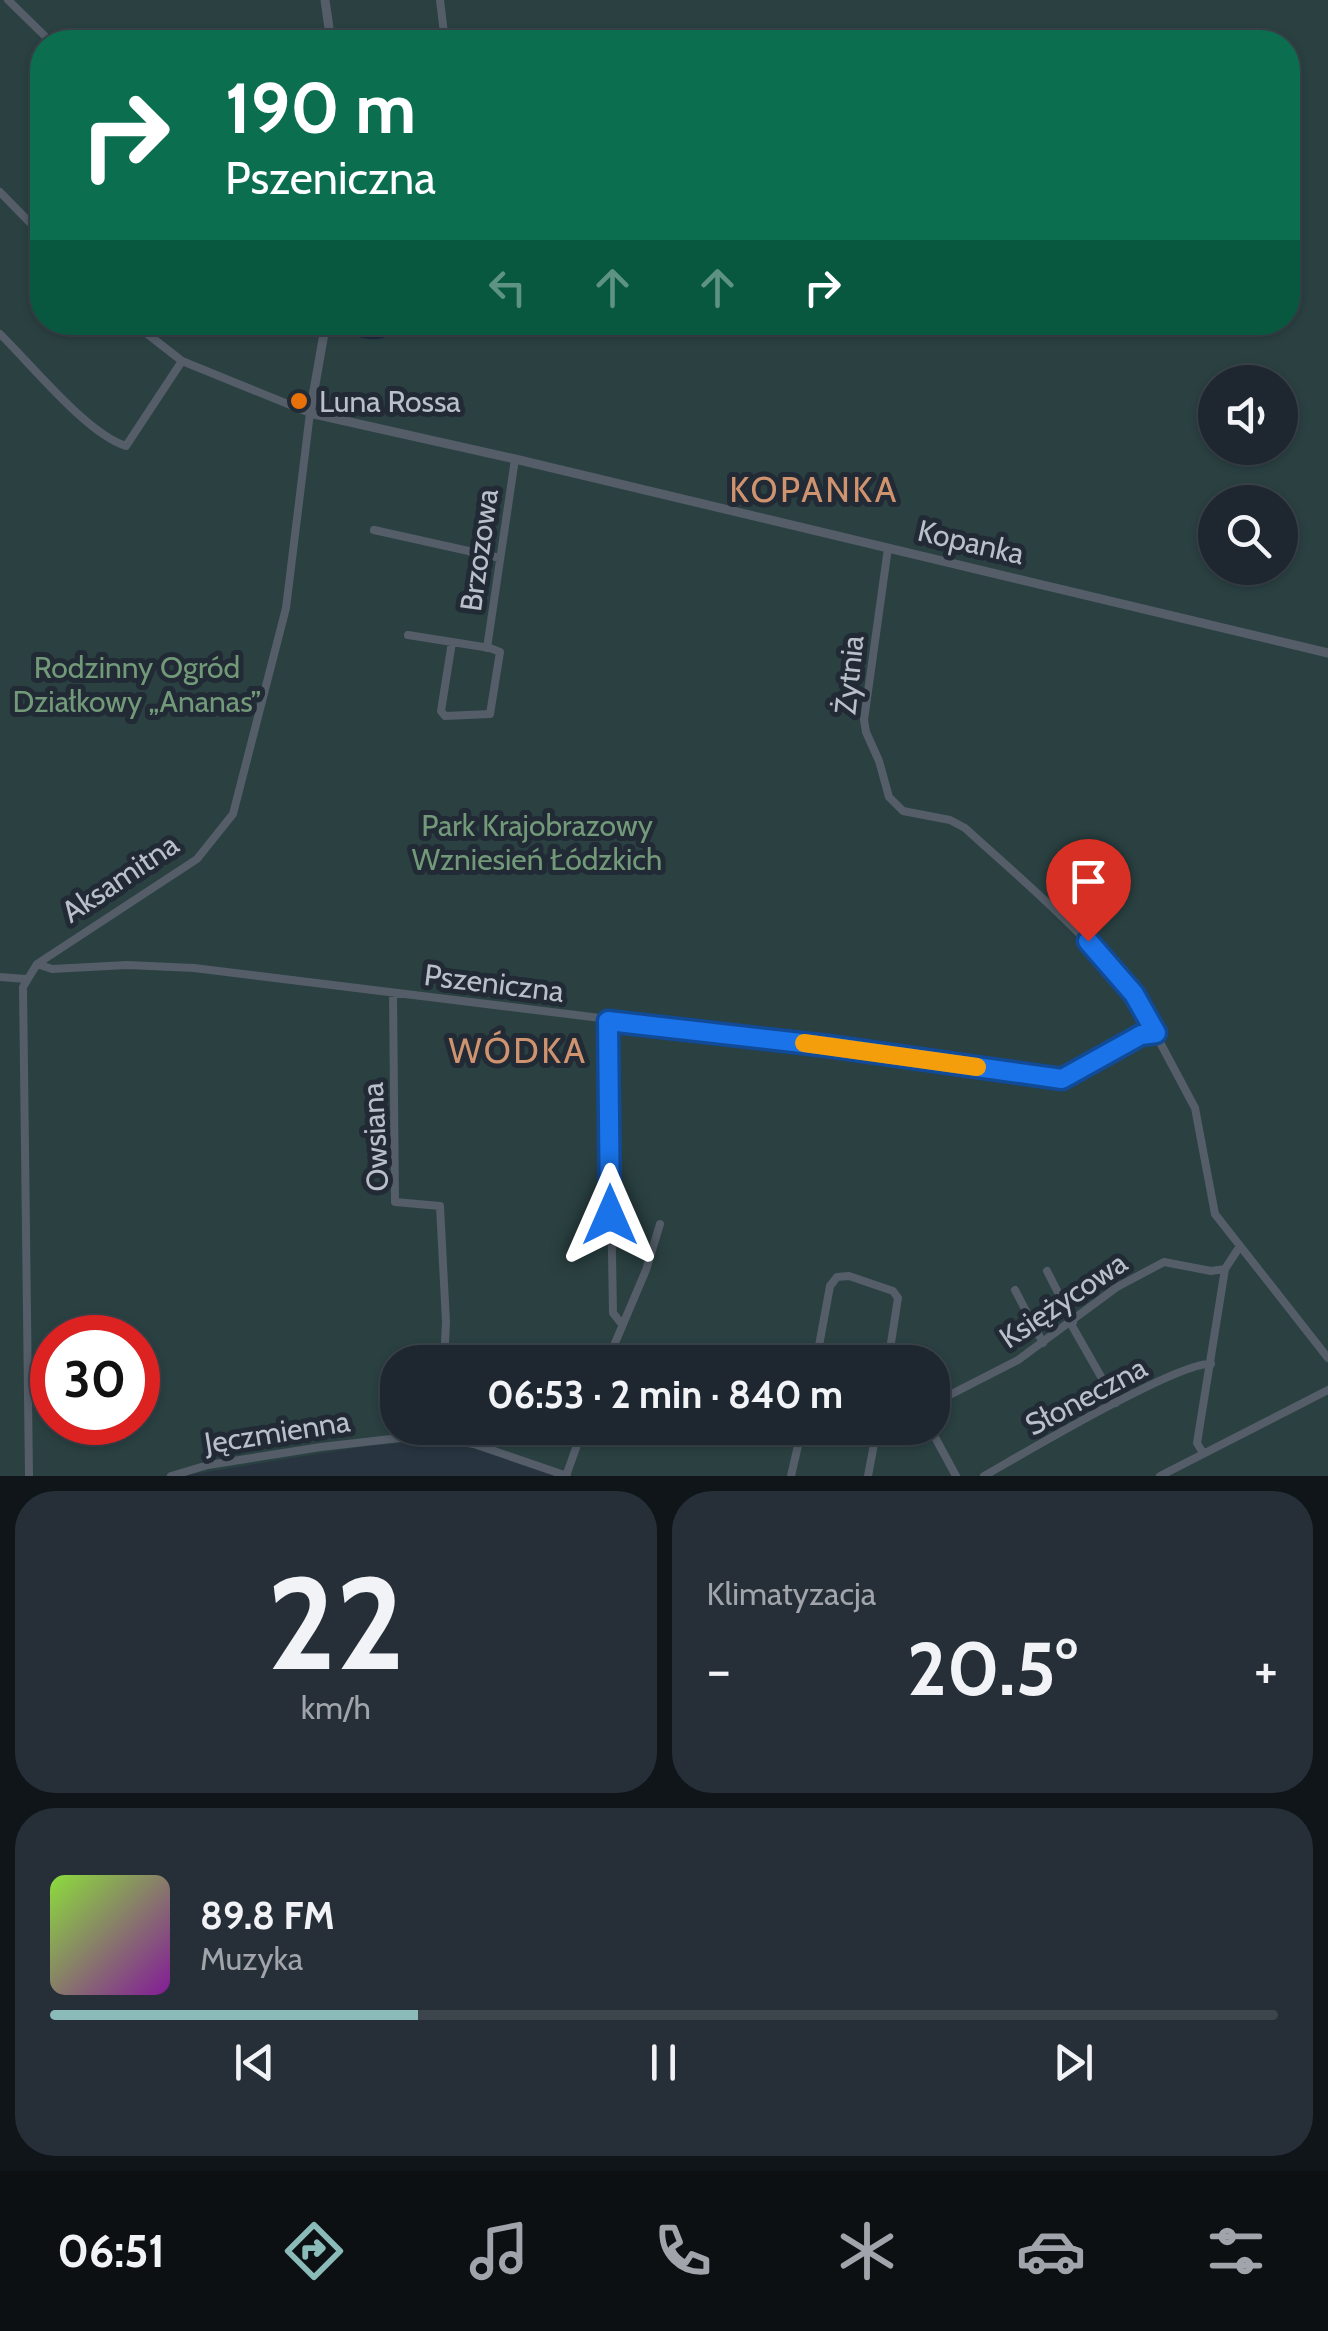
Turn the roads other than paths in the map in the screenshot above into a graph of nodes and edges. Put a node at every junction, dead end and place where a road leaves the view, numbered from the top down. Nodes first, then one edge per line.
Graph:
1 (8, 0) edge
2 (440, 0) edge
3 (323, 2) edge
4 (39, 30) edge
5 (329, 30) edge
6 (444, 30) edge
7 (0, 192) edge
8 (30, 223) edge
9 (0, 334) edge
10 (149, 335) edge
11 (324, 335) edge
12 (182, 361) junction
13 (310, 412) junction
14 (515, 459) junction
15 (374, 530) dead end
16 (888, 548) junction
17 (500, 558) junction
18 (408, 635) dead end
19 (452, 642) junction
20 (486, 648) junction
21 (1328, 653) edge
22 (37, 964) junction
23 (0, 977) edge
24 (26, 979) junction
25 (393, 993) junction
26 (608, 1021) junction
27 (1156, 1033) junction
28 (660, 1224) dead end
29 (1240, 1246) junction
30 (1225, 1269) junction
31 (1047, 1271) dead end
32 (1015, 1290) dead end
33 (621, 1323) junction
34 (1072, 1323) junction
35 (1043, 1343) junction
36 (445, 1345) edge
37 (613, 1345) edge
38 (819, 1345) edge
39 (891, 1345) edge
40 (1328, 1358) edge
41 (1211, 1364) junction
42 (1328, 1390) edge
43 (950, 1395) edge
44 (1116, 1403) junction
45 (380, 1439) edge
46 (477, 1445) edge
47 (578, 1445) edge
48 (798, 1445) edge
49 (876, 1445) edge
50 (939, 1445) edge
51 (1203, 1453) junction
52 (29, 1476) edge
53 (170, 1476) edge
54 (567, 1476) edge
55 (576, 1476) edge
56 (791, 1476) edge
57 (868, 1476) edge
58 (956, 1476) edge
59 (984, 1476) edge
60 (1160, 1476) edge

1 - 4 street
2 - 6 street
3 - 5 street
7 - 8 street
9 - 12 street
10 - 12 street
11 - 13 street, Aksamitna
12 - 13 street
13 - 14 street, Kopanka
13 - 22 street, Aksamitna
14 - 16 street, Kopanka
14 - 17 street, Brzozowa
15 - 17 street
16 - 21 street, Kopanka
16 - 27 street, Żytnia
17 - 20 street, Brzozowa
18 - 19 street, Brzozowa
19 - 20 street, Brzozowa
19 - 20 street, Brzozowa
22 - 24 street, Aksamitna
22 - 25 street, Pszeniczna
23 - 24 street
24 - 52 street
25 - 26 street, Pszeniczna
25 - 36 street, Owsiana
26 - 27 street, Pszeniczna
26 - 33 street
27 - 29 street
28 - 33 street
29 - 30 street
29 - 40 street
30 - 34 street, Księżycowa
30 - 41 street
31 - 34 street
32 - 35 street
33 - 37 street
34 - 35 street, Księżycowa
34 - 44 street
35 - 43 street, Księżycowa
38 - 39 street
41 - 44 street, Słoneczna
41 - 51 street
42 - 51 street
44 - 59 street, Słoneczna
45 - 53 street, Jęczmienna
46 - 54 street, Jęczmienna
47 - 54 street
48 - 56 street
49 - 57 street
50 - 58 street
51 - 60 street
54 - 55 street, Jęczmienna

